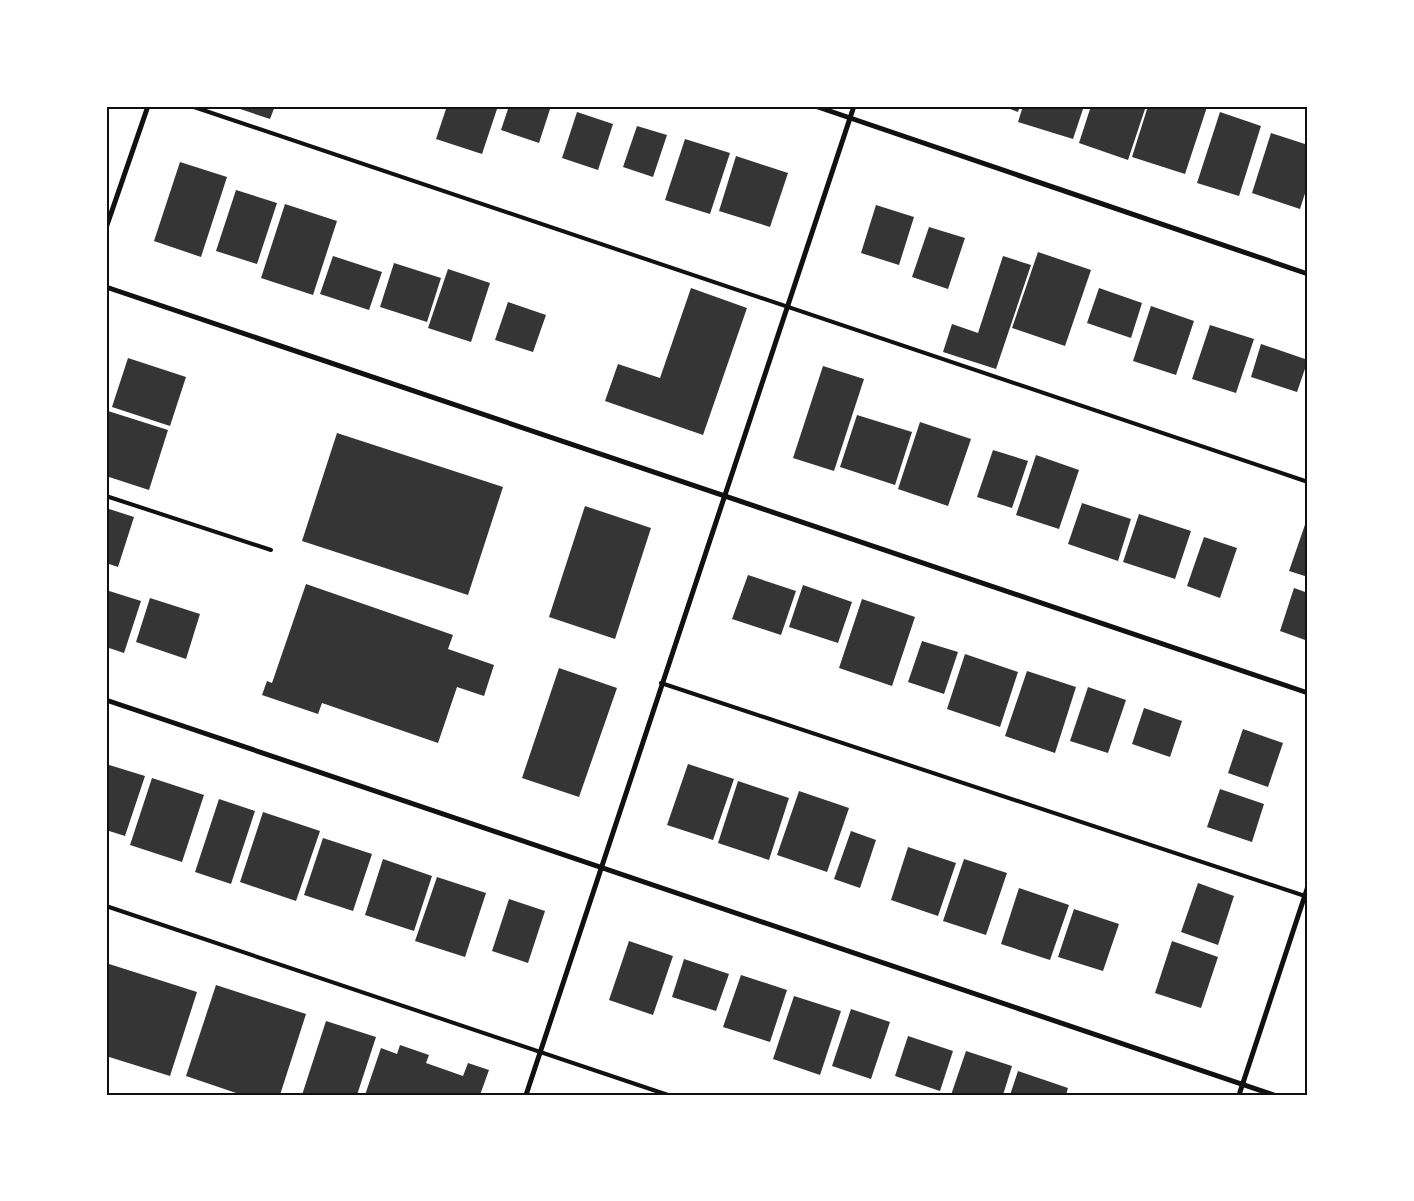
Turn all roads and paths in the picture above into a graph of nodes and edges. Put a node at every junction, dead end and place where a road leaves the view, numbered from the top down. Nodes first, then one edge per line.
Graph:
1 (148, 106) edge
2 (191, 106) edge
3 (815, 106) edge
4 (854, 106) edge
5 (850, 118) junction
6 (106, 228) edge
7 (1308, 274) edge
8 (106, 287) edge
9 (787, 309) junction
10 (1308, 482) edge
11 (725, 495) junction
12 (106, 496) edge
13 (271, 550) dead end
14 (661, 683) junction
15 (1308, 693) edge
16 (106, 700) edge
17 (602, 867) junction
18 (1308, 886) edge
19 (1306, 897) edge
20 (106, 906) edge
21 (540, 1051) junction
22 (1242, 1084) junction
23 (526, 1095) edge
24 (668, 1095) edge
25 (1239, 1095) edge
26 (1274, 1095) edge

1 - 6 street
2 - 9 lane
3 - 5 street
4 - 5 street
5 - 7 street
5 - 9 street
8 - 11 street
9 - 10 lane
9 - 11 street
11 - 14 street
11 - 15 street
12 - 13 lane
14 - 17 street
14 - 19 lane
16 - 17 street
17 - 21 street
17 - 22 street
18 - 19 street
19 - 22 street
20 - 21 lane
21 - 23 street
21 - 24 lane
22 - 25 street
22 - 26 street

